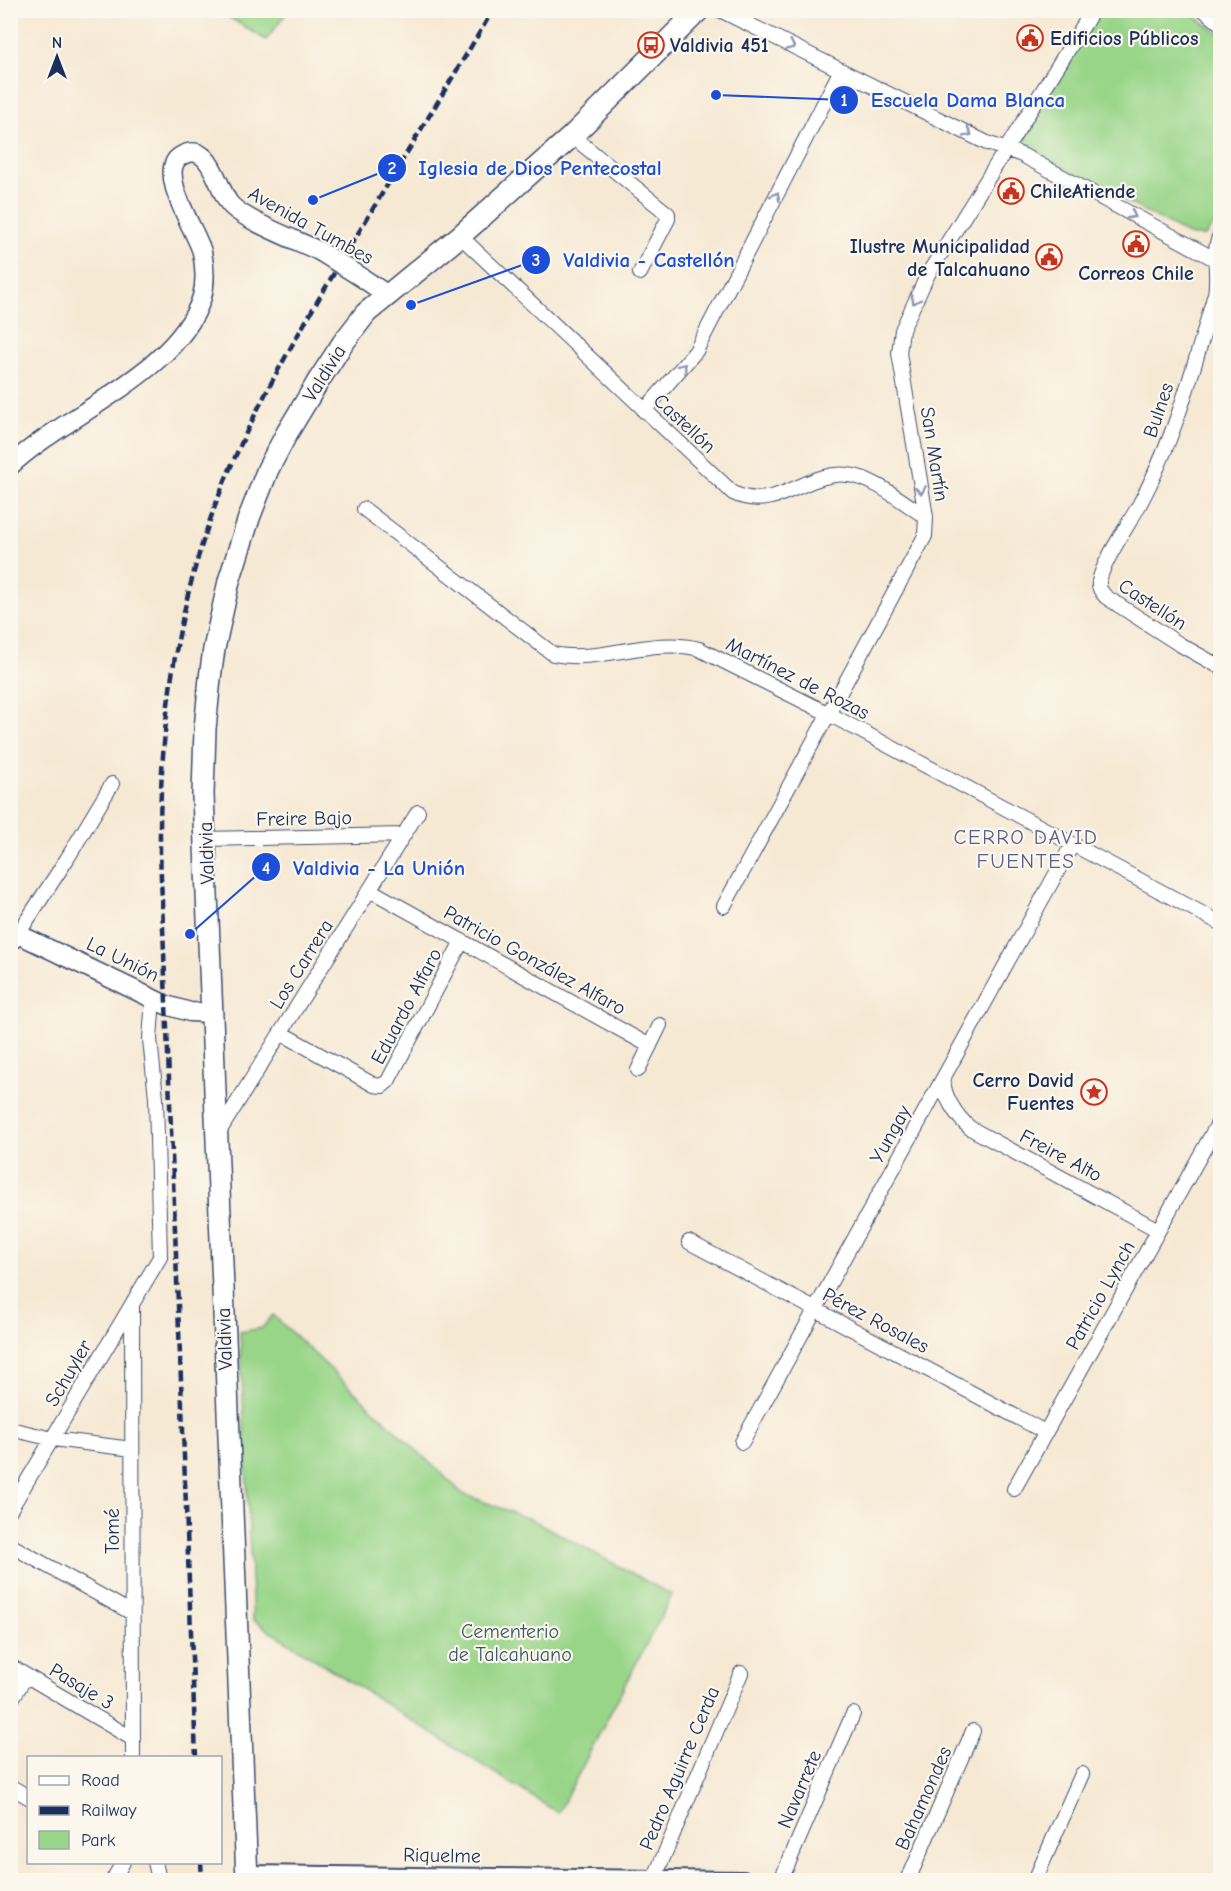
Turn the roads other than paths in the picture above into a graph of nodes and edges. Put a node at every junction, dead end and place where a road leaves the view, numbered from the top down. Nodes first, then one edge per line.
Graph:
1 (699, 10) edge
2 (720, 10) edge
3 (1093, 10) edge
4 (1204, 10) edge
5 (1221, 23) edge
6 (841, 70) junction
7 (572, 136) junction
8 (1006, 150) junction
9 (1221, 234) edge
10 (460, 236) junction
11 (1218, 260) edge
12 (640, 273) dead end
13 (389, 296) junction
14 (644, 411) junction
15 (10, 466) edge
16 (364, 509) dead end
17 (926, 517) junction
18 (1099, 588) joint
19 (1221, 667) edge
20 (829, 714) junction
21 (112, 784) dead end
22 (418, 812) dead end
23 (404, 835) junction
24 (205, 839) junction
25 (1072, 844) junction
26 (370, 890) junction
27 (724, 906) dead end
28 (1221, 923) edge
29 (14, 938) edge
30 (462, 941) junction
31 (153, 998) junction
32 (212, 1013) junction
33 (660, 1025) dead end
34 (281, 1033) junction
35 (650, 1046) junction
36 (638, 1070) dead end
37 (946, 1073) junction
38 (1221, 1120) edge
39 (216, 1137) junction
40 (1158, 1230) junction
41 (689, 1242) dead end
42 (132, 1304) junction
43 (815, 1310) junction
44 (10, 1429) edge
45 (1045, 1432) junction
46 (53, 1439) junction
47 (742, 1442) dead end
48 (132, 1449) junction
49 (1014, 1489) dead end
50 (10, 1510) edge
51 (10, 1545) edge
52 (132, 1613) junction
53 (10, 1666) edge
54 (741, 1672) dead end
55 (26, 1676) junction
56 (10, 1701) edge
57 (853, 1714) dead end
58 (973, 1731) dead end
59 (133, 1739) junction
60 (133, 1756) edge
61 (1083, 1774) dead end
62 (10, 1786) edge
63 (27, 1796) edge
64 (122, 1864) edge
65 (155, 1864) edge
66 (246, 1877) edge
67 (518, 1879) edge
68 (654, 1879) edge
69 (112, 1881) edge
70 (159, 1881) edge
71 (744, 1881) edge
72 (781, 1881) edge
73 (908, 1881) edge
74 (1035, 1881) edge

1 - 7 main road, Valdivia
2 -> 6 street
3 - 8 street, San Martín
4 - 5 street
6 -> 8 street
14 -> 6 street
7 - 10 main road, Valdivia
7 - 12 street
8 -> 11 street
8 -> 17 street, San Martín
9 - 11 street, Bulnes
10 - 13 main road, Valdivia
10 - 14 street, Castellón
11 - 18 street, Bulnes
13 - 15 main road, Avenida Tumbes, bridge
13 - 24 main road, Valdivia
14 - 17 street, Castellón
16 - 20 street, Martínez de Rozas
17 - 20 street, San Martín
18 - 19 street, Castellón
20 - 25 street, Martínez de Rozas
20 - 27 street, San Martín
21 - 29 street
22 - 23 street, Los Carrera
23 - 24 street, Freire Bajo
23 - 26 street, Los Carrera
24 - 32 main road, Valdivia
25 - 28 street, Martínez de Rozas
25 - 37 street, Yungay
26 - 30 street, Patricio González Alfaro
26 - 34 street, Los Carrera
29 - 31 main road, La Unión
30 - 34 street, Eduardo Alfaro
30 - 35 street, Patricio González Alfaro
31 - 32 main road, La Unión
31 - 42 street, Schuyler
32 - 39 main road, Valdivia
33 - 35 street
34 - 39 street, Los Carrera
35 - 36 street
37 - 40 street, Freire Alto
37 - 43 street, Yungay
38 - 40 street, Patricio Lynch
39 - 66 main road, Valdivia
40 - 45 street, Patricio Lynch
41 - 43 street, Pérez Rosales
42 - 46 street, Schuyler
42 - 48 street, Tomé
43 - 45 street, Pérez Rosales
43 - 47 street, Yungay
44 - 46 street
45 - 49 street, Patricio Lynch
46 - 48 street
46 - 50 street, Schuyler
48 - 52 street, Tomé
51 - 52 street
52 - 59 street, Tomé
53 - 55 street, Pasaje 3
54 - 68 street, Pedro Aguirre Cerda
55 - 56 street
55 - 59 street, Pasaje 3
57 - 72 street, Navarrete
58 - 73 street, Bahamondes
59 - 60 street, Tomé
61 - 74 street
62 - 63 street
64 - 69 street
65 - 70 street
66 - 67 street, Riquelme
67 - 68 street, Riquelme
68 - 71 street, Riquelme

